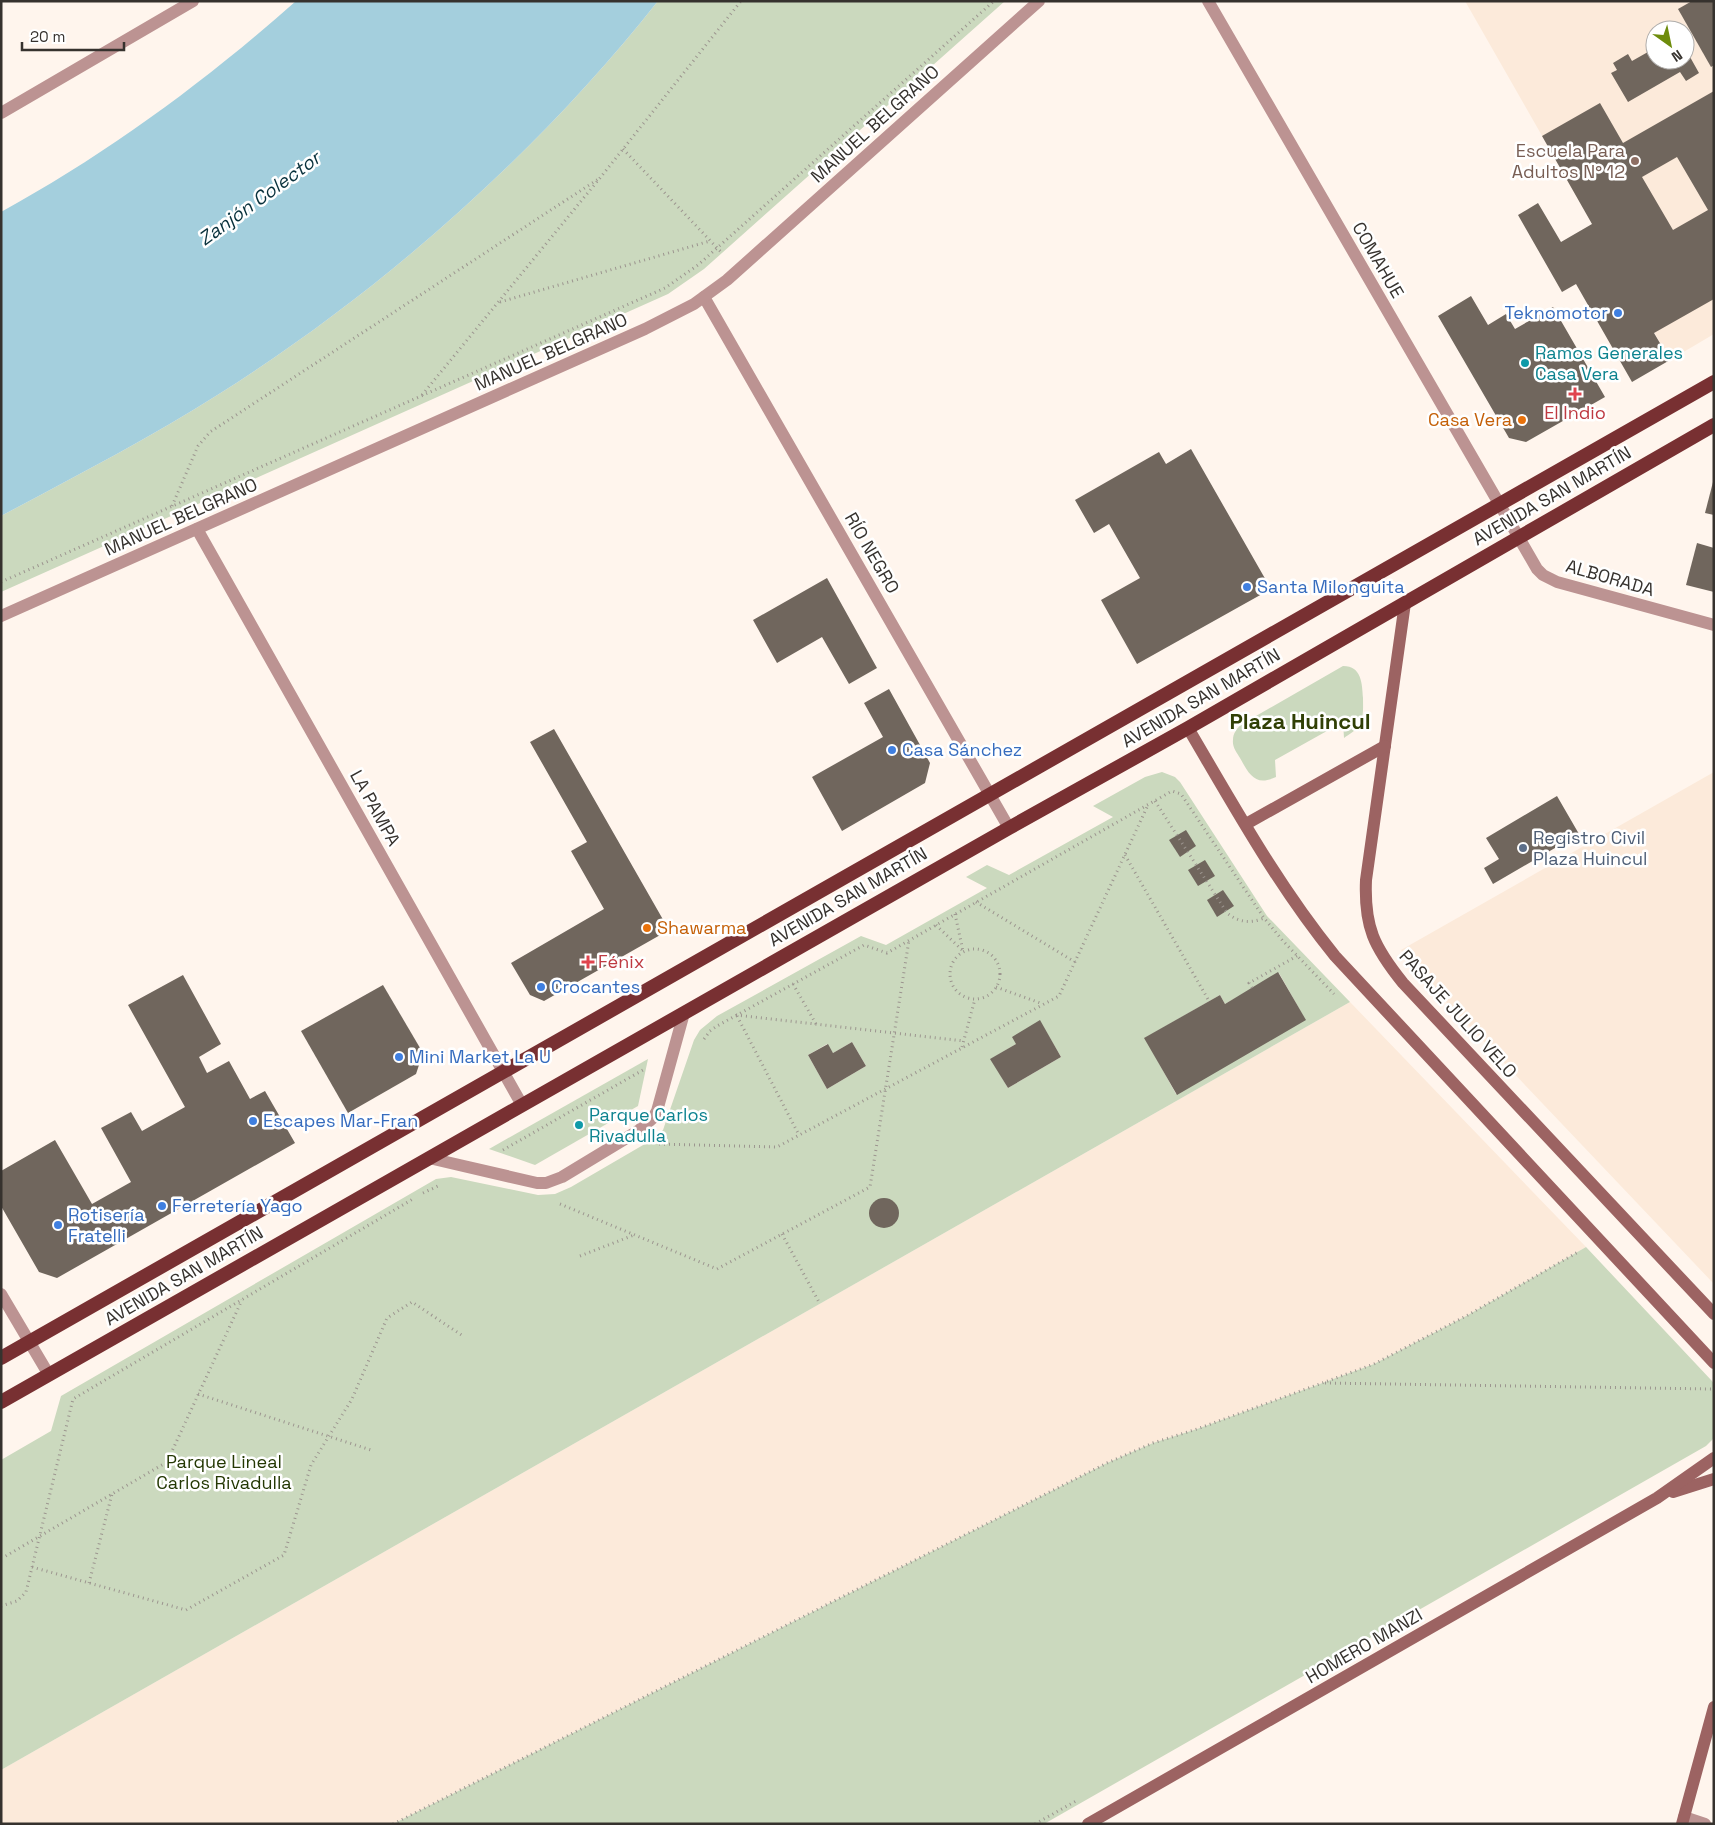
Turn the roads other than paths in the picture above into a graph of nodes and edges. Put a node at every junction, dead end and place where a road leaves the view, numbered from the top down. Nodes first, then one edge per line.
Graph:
1 (193, 1) edge
2 (1039, 1) edge
3 (1208, 1) edge
4 (1, 114) edge
5 (704, 296) junction
6 (1714, 382) edge
7 (1714, 425) edge
8 (1499, 504) junction
9 (197, 528) junction
10 (1518, 537) junction
11 (1405, 603) junction
12 (1, 616) edge
13 (1714, 625) edge
14 (1188, 728) junction
15 (1385, 746) junction
16 (990, 794) junction
17 (1246, 824) junction
18 (1008, 828) junction
19 (684, 1013) junction
20 (503, 1072) junction
21 (522, 1105) junction
22 (429, 1158) junction
23 (1, 1294) edge
24 (1714, 1314) edge
25 (29, 1342) junction
26 (1, 1358) edge
27 (1714, 1362) edge
28 (48, 1375) junction
29 (1, 1402) edge
30 (1714, 1458) edge
31 (1714, 1479) edge
32 (1657, 1498) junction
33 (1714, 1707) edge
34 (1683, 1821) edge
35 (1088, 1824) edge
36 (1705, 1824) edge

1 - 4 street
2 - 5 street, MANUEL BELGRANO
3 - 8 street, COMAHUE
5 - 9 street, MANUEL BELGRANO
5 - 16 street, RÍO NEGRO
6 - 8 highway, AVENIDA SAN MARTÍN
7 - 10 highway, AVENIDA SAN MARTÍN
8 - 10 street, COMAHUE
8 - 16 highway, AVENIDA SAN MARTÍN
9 - 12 street, MANUEL BELGRANO
9 - 20 street, LA PAMPA
10 - 11 highway, AVENIDA SAN MARTÍN
10 - 13 street, ALBORADA
11 - 14 highway, AVENIDA SAN MARTÍN
11 - 15 main road, PASAJE JULIO VELO
14 - 17 main road
14 - 18 highway, AVENIDA SAN MARTÍN
15 - 17 main road
15 - 24 main road, PASAJE JULIO VELO
16 - 18 street, RÍO NEGRO
16 - 20 highway, AVENIDA SAN MARTÍN
17 - 27 main road
18 - 19 highway, AVENIDA SAN MARTÍN
19 - 21 highway, AVENIDA SAN MARTÍN
19 - 22 street
20 - 21 street, LA PAMPA
20 - 25 highway, AVENIDA SAN MARTÍN
21 - 22 highway, AVENIDA SAN MARTÍN
22 - 28 highway, AVENIDA SAN MARTÍN
23 - 25 street
25 - 26 highway, AVENIDA SAN MARTÍN
25 - 28 street
28 - 29 highway, AVENIDA SAN MARTÍN
30 - 32 main road, HOMERO MANZI
31 - 32 main road, HOMERO MANZI
32 - 35 main road, HOMERO MANZI
33 - 34 main road
34 - 36 street

